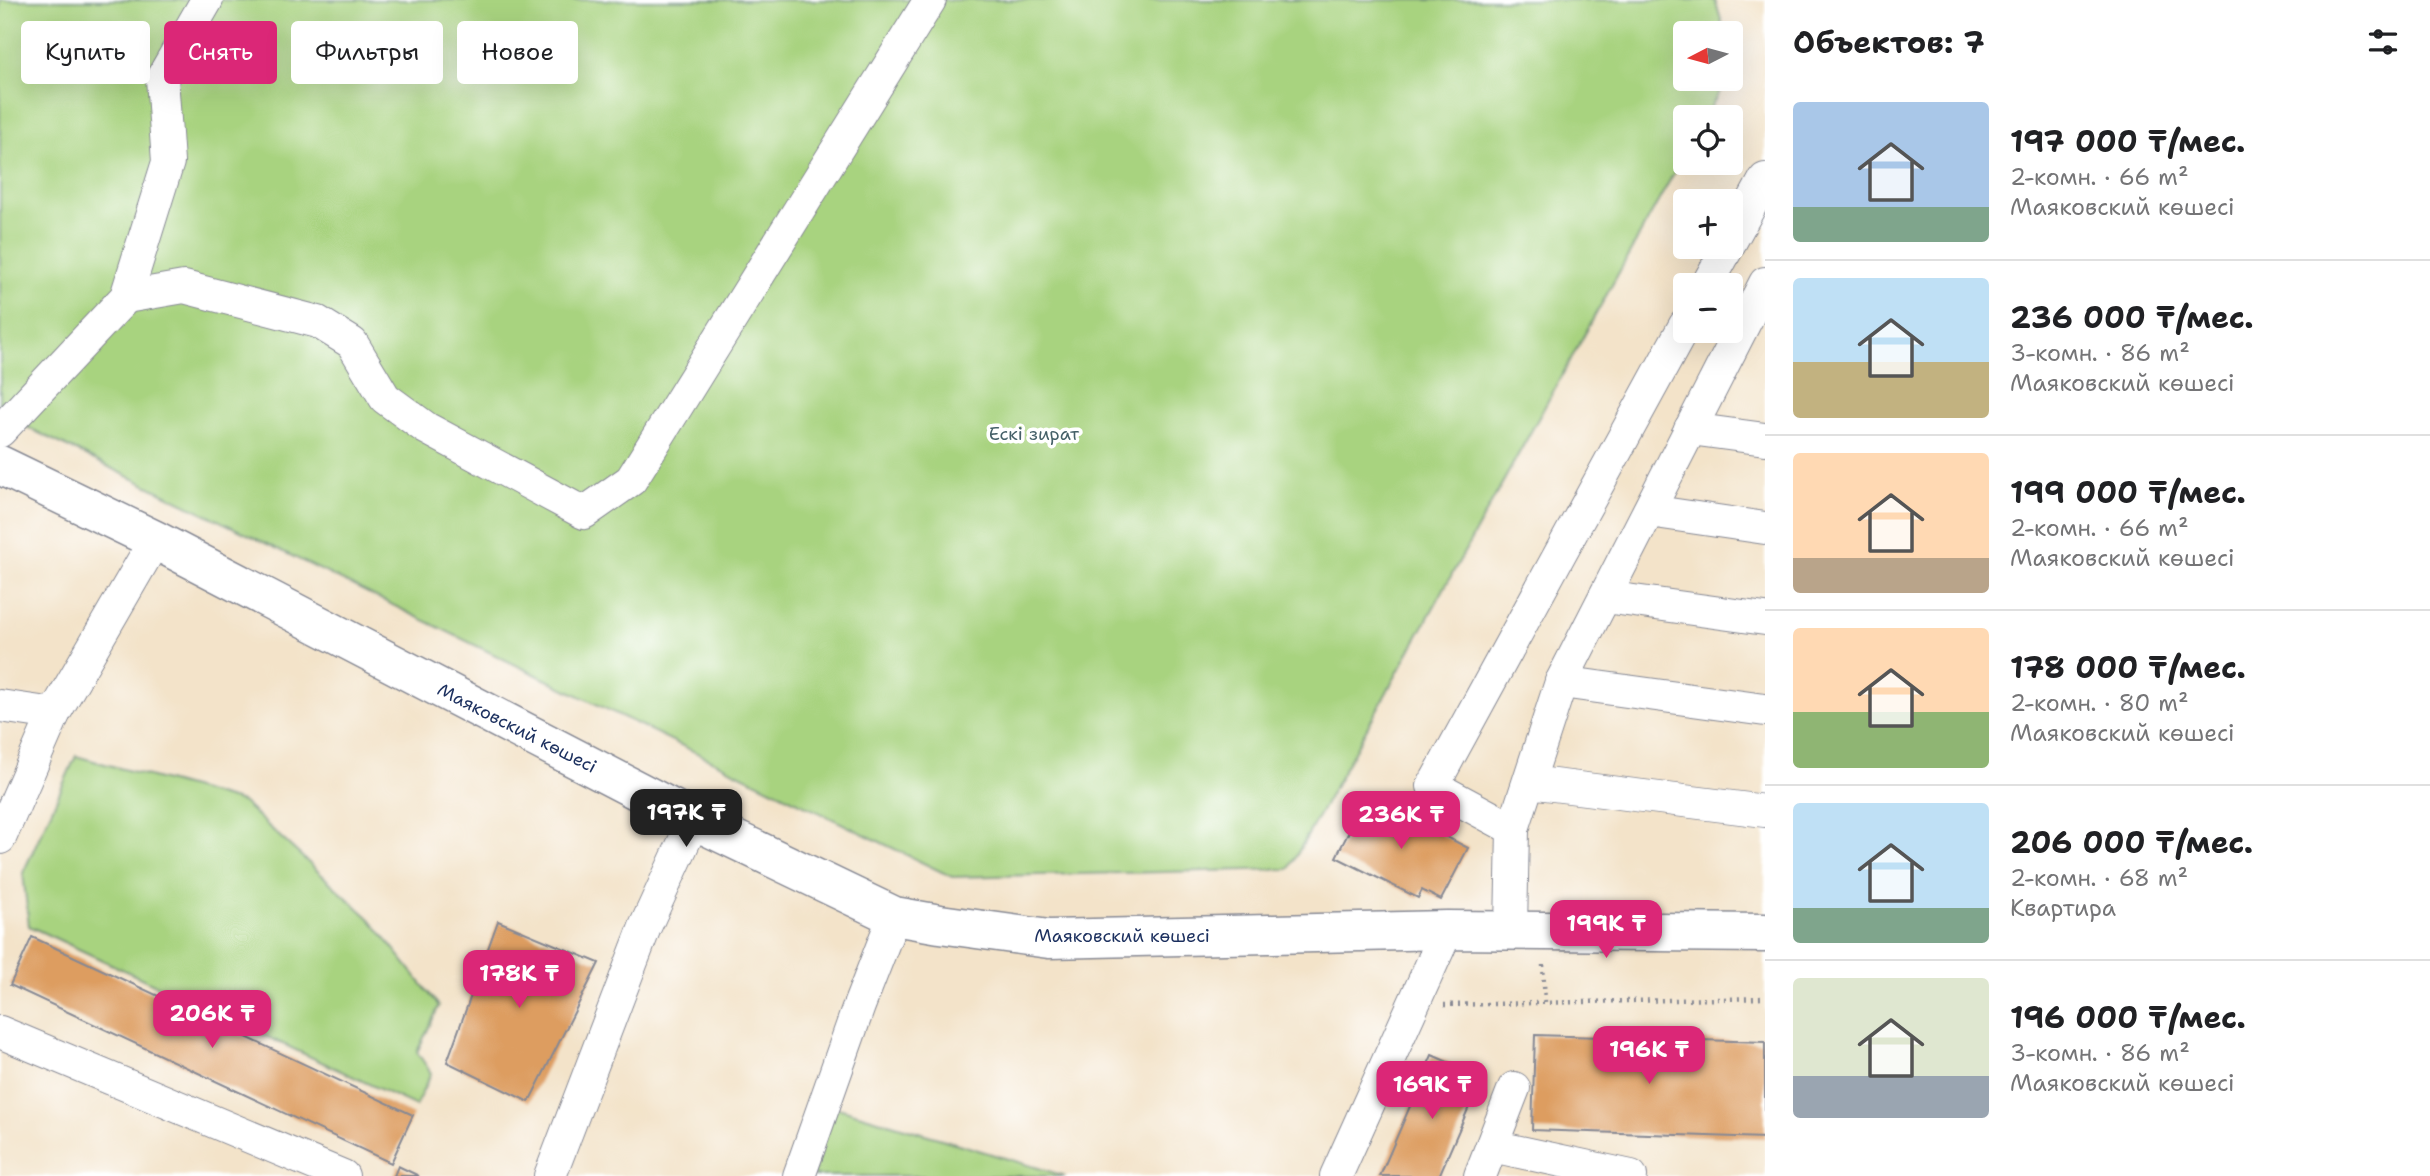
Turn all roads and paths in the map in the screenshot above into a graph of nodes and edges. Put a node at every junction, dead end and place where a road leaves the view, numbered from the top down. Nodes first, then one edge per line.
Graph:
1 (207, 0) edge
2 (930, 0) edge
3 (1765, 179) edge
4 (1743, 220) edge
5 (125, 296) junction
6 (1760, 303) edge
7 (1675, 343) edge
8 (1690, 429) junction
9 (0, 431) edge
10 (1765, 439) edge
11 (0, 465) edge
12 (1649, 511) junction
13 (1765, 528) edge
14 (155, 540) junction
15 (1605, 597) junction
16 (1765, 619) edge
17 (1561, 682) junction
18 (0, 706) edge
19 (1765, 710) edge
20 (54, 714) junction
21 (1529, 782) junction
22 (1765, 811) edge
23 (694, 820) junction
24 (1514, 829) junction
25 (0, 838) edge
26 (894, 916) junction
27 (1511, 929) junction
28 (1447, 930) junction
29 (1765, 933) edge
30 (1765, 998) edge
31 (1413, 1006) junction
32 (0, 1032) edge
33 (1514, 1088) dead end
34 (1492, 1146) junction
35 (343, 1176) edge
36 (550, 1176) edge
37 (799, 1176) edge
38 (1336, 1176) edge
39 (1480, 1176) edge
40 (1631, 1176) edge

1 - 5 street
2 - 5 street
3 - 4 street
5 - 9 street
6 - 8 street
7 - 24 street
8 - 10 street
8 - 12 street
11 - 14 main road, Маяковский көшесі
12 - 13 street
12 - 15 street
14 - 20 street
14 - 23 main road, Маяковский көшесі
15 - 16 street
15 - 17 street
17 - 19 street
17 - 21 street
18 - 20 street
20 - 25 street
21 - 22 street
21 - 24 street
23 - 26 main road, Маяковский көшесі
23 - 36 street
24 - 27 street
26 - 28 main road, Маяковский көшесі
26 - 37 street
27 - 28 main road, Маяковский көшесі
27 - 29 main road, Маяковский көшесі
28 - 31 street
30 - 31 path
31 - 38 street
32 - 35 street
33 - 34 street
34 - 39 street
34 - 40 street

